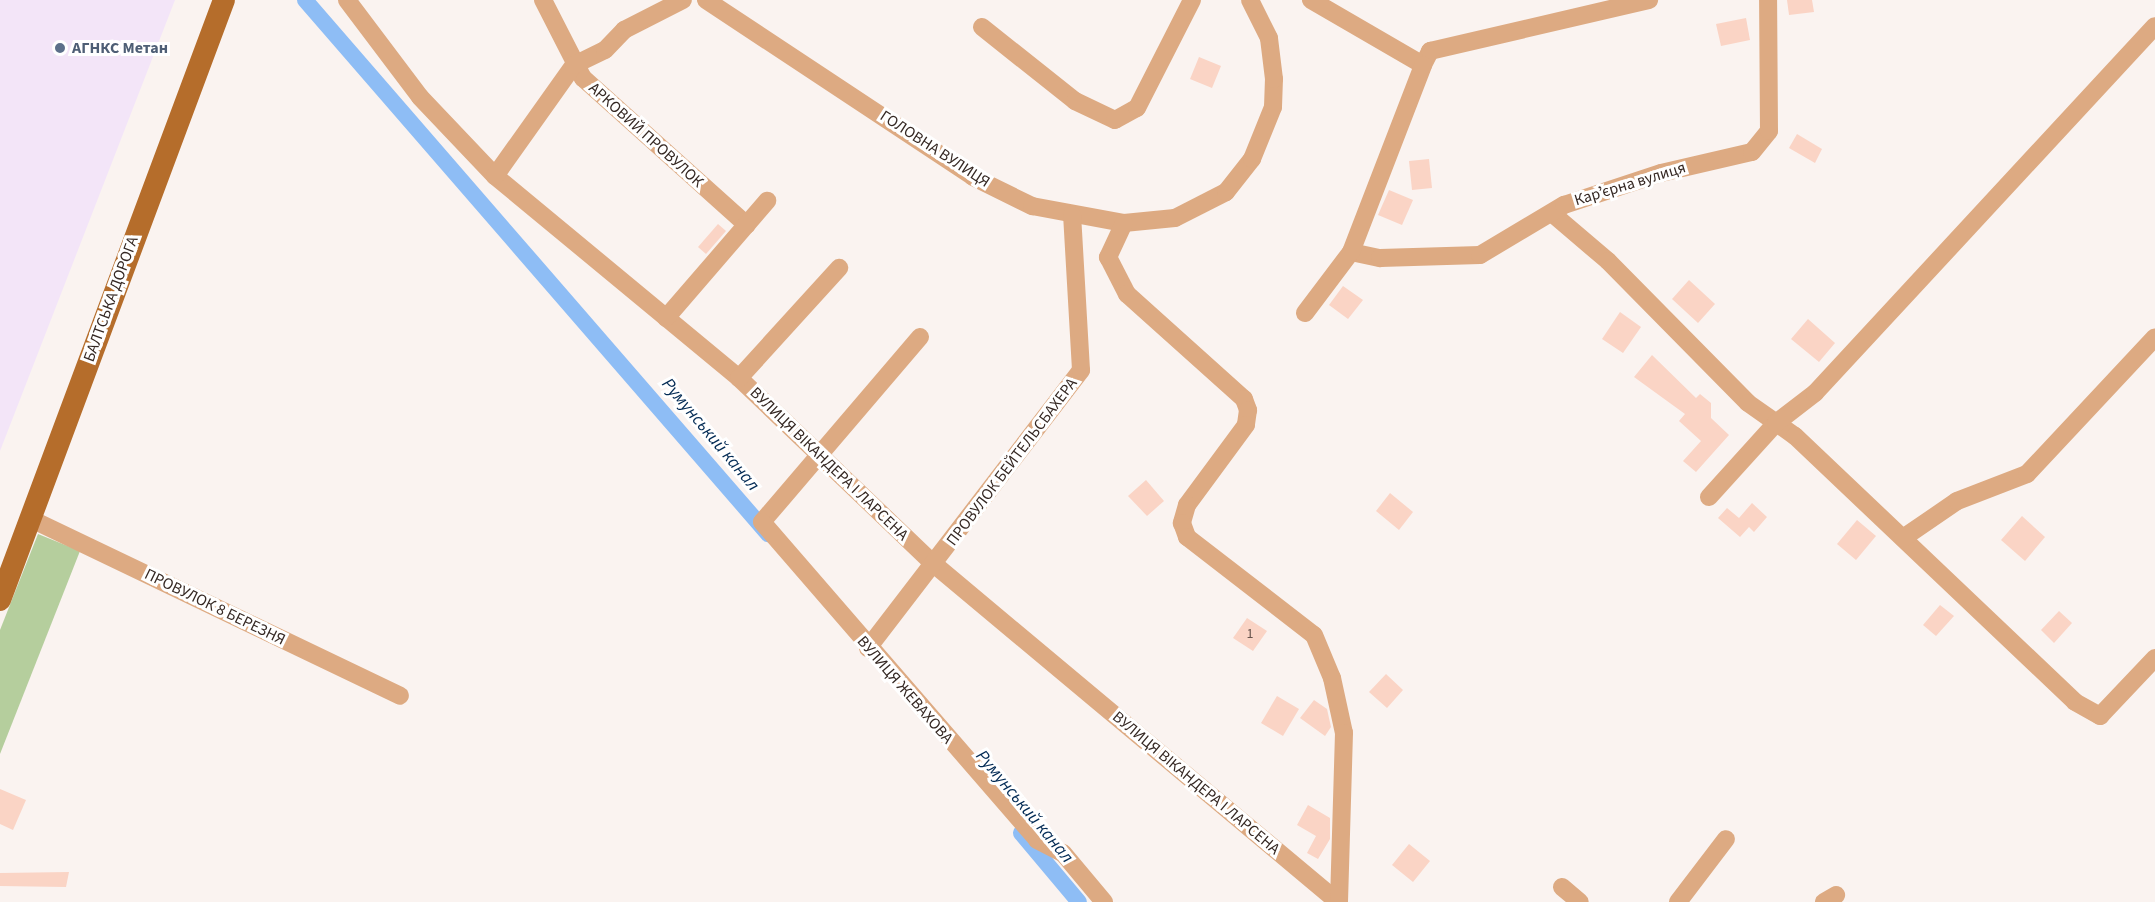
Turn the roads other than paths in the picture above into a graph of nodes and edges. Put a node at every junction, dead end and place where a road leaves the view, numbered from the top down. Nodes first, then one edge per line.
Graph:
1 (224, 0) edge
2 (346, 0) edge
3 (543, 0) edge
4 (683, 0) edge
5 (706, 0) edge
6 (1192, 0) edge
7 (1250, 0) edge
8 (1311, 0) edge
9 (1649, 0) edge
10 (1768, 0) edge
11 (2155, 26) edge
12 (982, 27) dead end
13 (574, 65) junction
14 (1423, 65) junction
15 (495, 176) junction
16 (767, 201) dead end
17 (1072, 215) junction
18 (1554, 215) junction
19 (1124, 223) junction
20 (747, 225) junction
21 (1351, 252) junction
22 (839, 268) dead end
23 (1305, 314) dead end
24 (666, 318) junction
25 (920, 337) dead end
26 (2155, 337) edge
27 (739, 378) junction
28 (1776, 423) junction
29 (817, 455) junction
30 (1710, 497) dead end
31 (31, 519) junction
32 (1903, 538) junction
33 (935, 565) junction
34 (0, 599) edge
35 (868, 648) junction
36 (2155, 657) edge
37 (400, 696) dead end
38 (1726, 838) dead end
39 (1562, 887) dead end
40 (1104, 902) edge
41 (1339, 902) edge
42 (1580, 902) edge
43 (1678, 902) edge

1 - 31 main road, БАЛТСЬКА ДОРОГА
2 - 15 street, ВУЛИЦЯ ВІКАНДЕРА І ЛАРСЕНА
3 - 13 street, АРКОВИЙ ПРОВУЛОК
4 - 13 street
5 - 17 street, ГОЛОВНА ВУЛИЦЯ
6 - 12 street
7 - 19 street, ГОЛОВНА ВУЛИЦЯ
8 - 14 street
9 - 14 street
10 - 18 street, Карʼєрна вулиця
11 - 28 street
13 - 15 street
13 - 20 street, АРКОВИЙ ПРОВУЛОК
14 - 21 street
15 - 24 street, ВУЛИЦЯ ВІКАНДЕРА І ЛАРСЕНА
16 - 20 street
17 - 19 street, ГОЛОВНА ВУЛИЦЯ
17 - 33 street, ПРОВУЛОК БЕЙТЕЛЬСБАХЕРА
18 - 21 street, Карʼєрна вулиця
18 - 28 street
19 - 41 street
20 - 24 street
21 - 23 street
22 - 27 street
24 - 27 street, ВУЛИЦЯ ВІКАНДЕРА І ЛАРСЕНА
25 - 29 street
26 - 32 street
27 - 29 street, ВУЛИЦЯ ВІКАНДЕРА І ЛАРСЕНА
28 - 30 street
28 - 32 street
29 - 33 street, ВУЛИЦЯ ВІКАНДЕРА І ЛАРСЕНА
29 - 35 street, ВУЛИЦЯ ЖЕВАХОВА
31 - 34 main road, БАЛТСЬКА ДОРОГА
31 - 37 street, ПРОВУЛОК 8 БЕРЕЗНЯ
32 - 36 street
33 - 35 street, ПРОВУЛОК БЕЙТЕЛЬСБАХЕРА
33 - 41 street, ВУЛИЦЯ ВІКАНДЕРА І ЛАРСЕНА
35 - 40 street, ВУЛИЦЯ ЖЕВАХОВА
38 - 43 street
39 - 42 street

